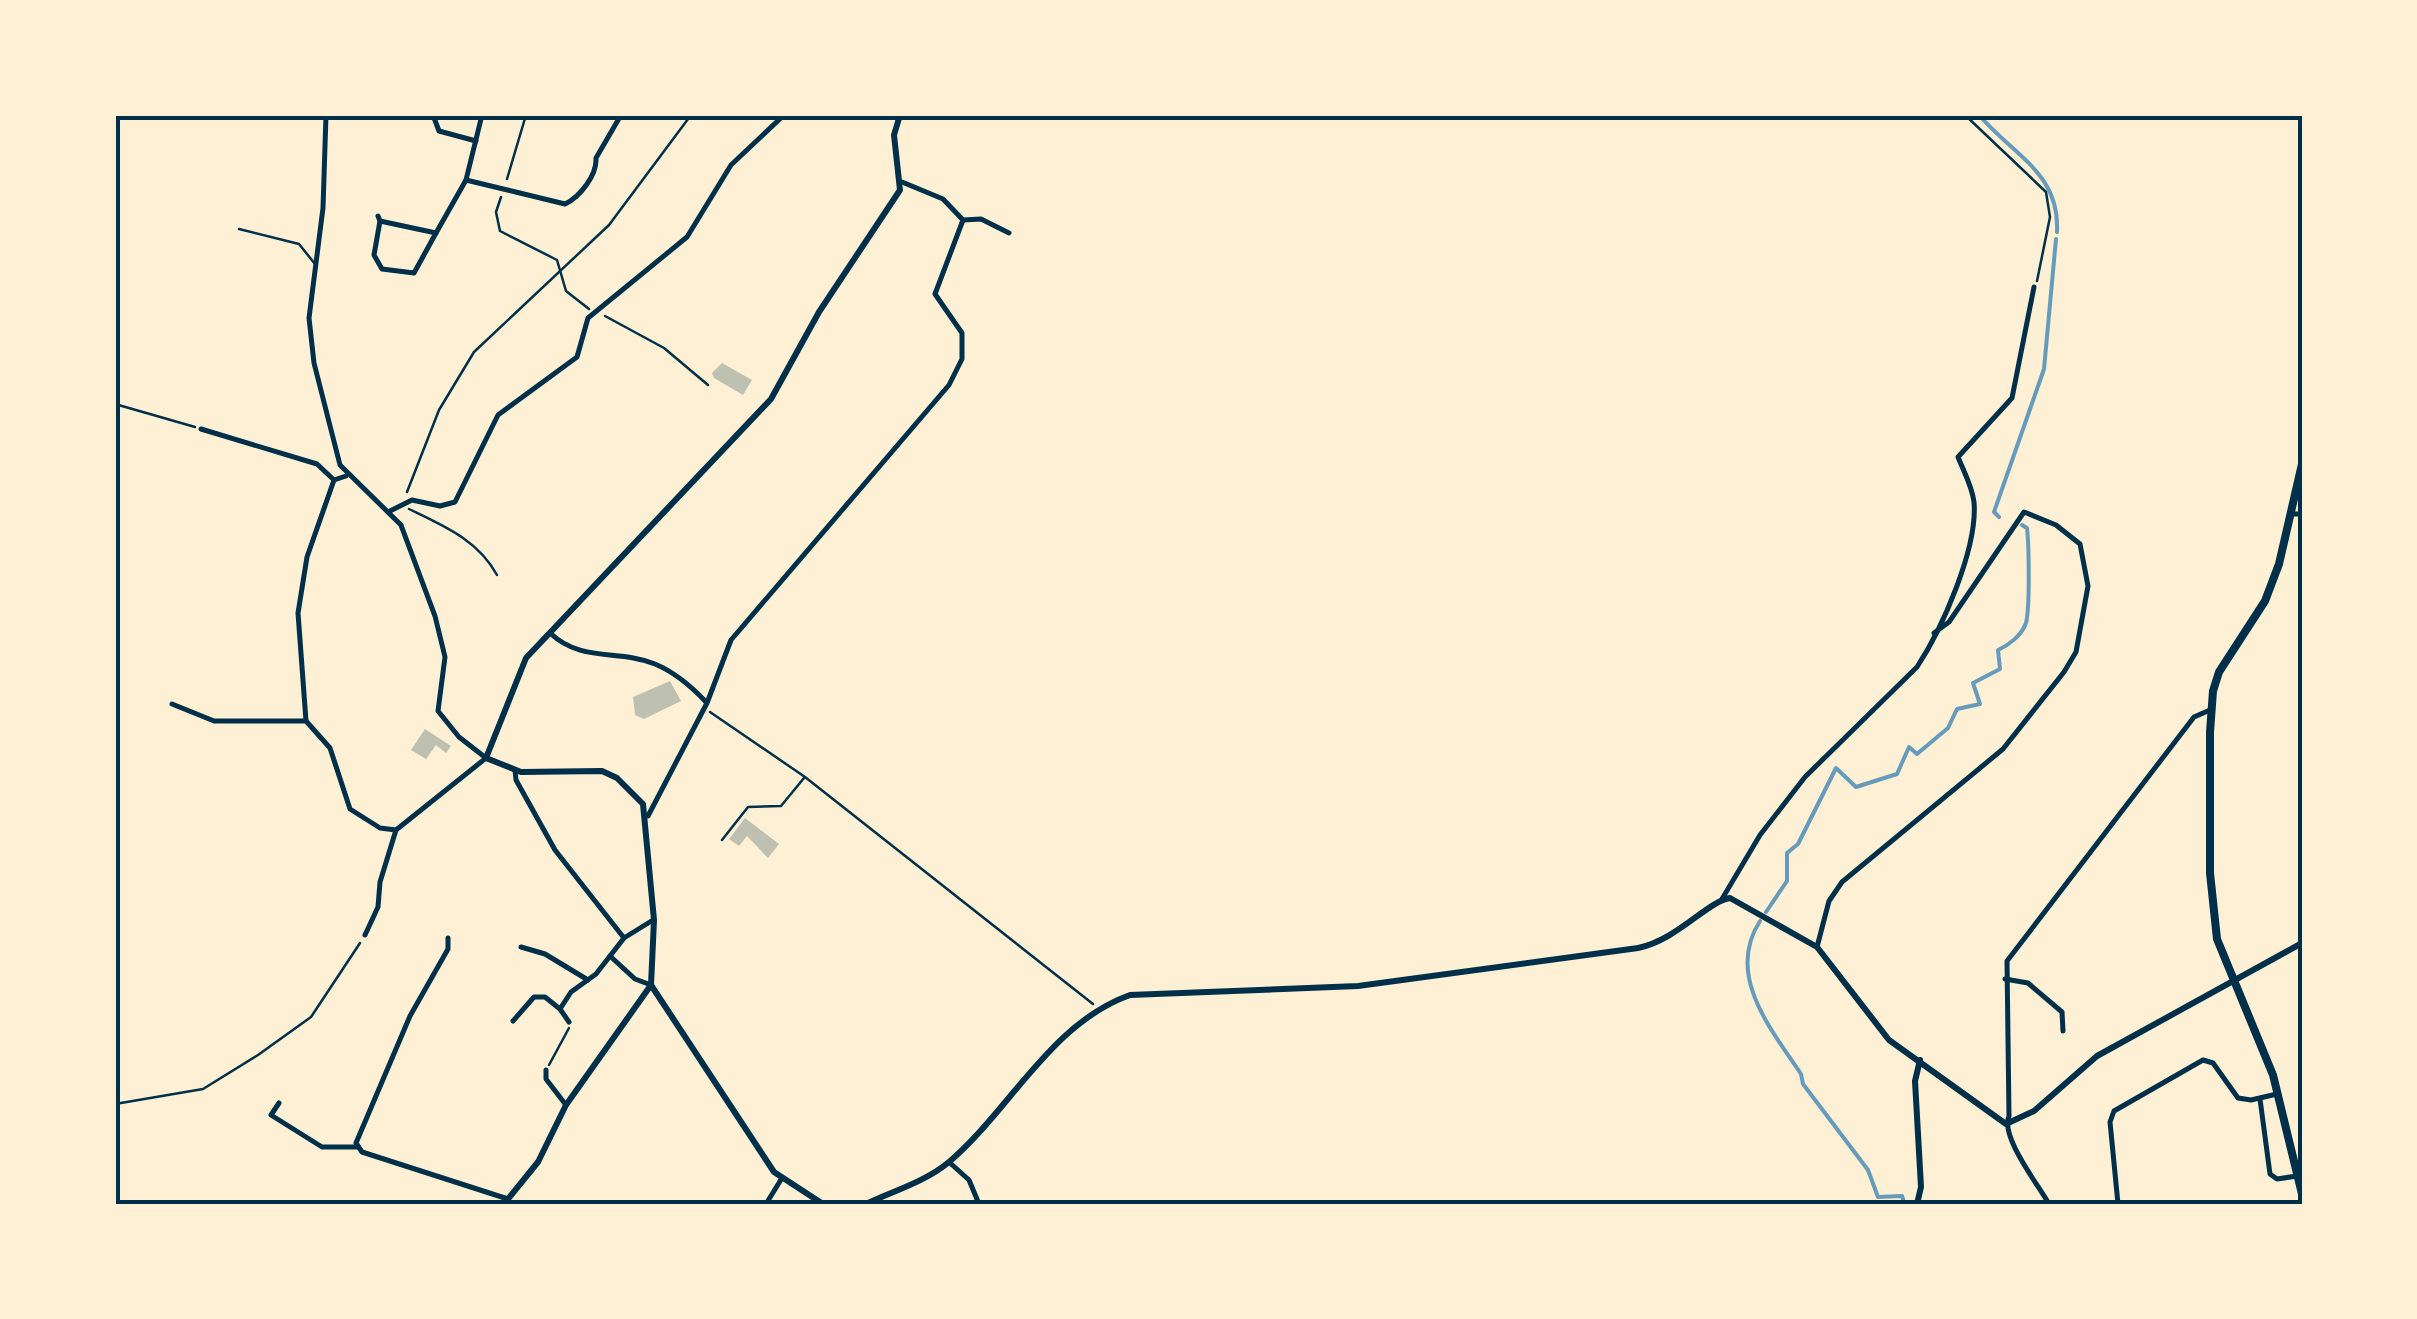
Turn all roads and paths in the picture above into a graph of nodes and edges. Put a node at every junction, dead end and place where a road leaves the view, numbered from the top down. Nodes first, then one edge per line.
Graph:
1 (326, 115) edge
2 (432, 115) edge
3 (482, 115) edge
4 (622, 115) edge
5 (691, 115) edge
6 (784, 115) edge
7 (900, 115) edge
8 (1965, 115) edge
9 (476, 141) junction
10 (466, 180) junction
11 (902, 182) junction
12 (963, 220) junction
13 (238, 229) dead end
14 (1009, 233) dead end
15 (436, 234) junction
16 (316, 265) junction
17 (561, 270) junction
18 (2034, 287) joint
19 (596, 312) junction
20 (708, 384) dead end
21 (115, 404) edge
22 (201, 429) joint
23 (2302, 464) edge
24 (346, 476) junction
25 (334, 480) junction
26 (406, 502) junction
27 (390, 511) junction
28 (2297, 514) edge
29 (498, 575) dead end
30 (550, 633) junction
31 (1934, 633) junction
32 (172, 704) dead end
33 (706, 706) junction
34 (2210, 710) junction
35 (306, 721) junction
36 (486, 758) junction
37 (515, 770) junction
38 (804, 776) junction
39 (648, 816) junction
40 (396, 830) junction
41 (722, 840) dead end
42 (1722, 900) junction
43 (654, 920) junction
44 (365, 935) joint
45 (448, 938) dead end
46 (624, 938) junction
47 (2302, 943) edge
48 (1817, 947) junction
49 (521, 948) dead end
50 (610, 956) junction
51 (2005, 979) junction
52 (588, 980) junction
53 (2233, 983) junction
54 (651, 985) junction
55 (1099, 1008) junction
56 (560, 1009) junction
57 (513, 1021) dead end
58 (569, 1022) joint
59 (2063, 1031) dead end
60 (1920, 1060) junction
61 (546, 1070) joint
62 (2279, 1093) junction
63 (2260, 1099) junction
64 (279, 1103) dead end
65 (115, 1104) edge
66 (566, 1106) junction
67 (2006, 1124) junction
68 (357, 1147) junction
69 (949, 1162) junction
70 (2297, 1176) junction
71 (782, 1178) junction
72 (2302, 1194) edge
73 (506, 1202) edge
74 (766, 1204) edge
75 (822, 1204) edge
76 (866, 1204) edge
77 (980, 1204) edge
78 (1917, 1204) edge
79 (2049, 1204) edge
80 (2118, 1204) edge

1 - 16 street
2 - 9 street
3 - 9 street
4 - 10 street
5 - 17 path
6 - 19 street
7 - 11 street
8 - 18 path
9 - 10 street
10 - 15 street
11 - 12 street
11 - 30 street
12 - 14 street
12 - 33 street
13 - 16 lane
15 - 15 street
16 - 24 street
17 - 19 path
17 - 26 path
18 - 31 street
19 - 20 path
19 - 26 street
21 - 22 path
22 - 25 street
23 - 28 main road
24 - 25 street
24 - 27 street
25 - 35 street
26 - 27 street
26 - 29 path
27 - 36 street
28 - 34 main road
30 - 33 street
30 - 36 street
31 - 42 street
31 - 48 street
32 - 35 street
33 - 38 path
33 - 39 street
34 - 51 street
34 - 53 main road
35 - 40 street
36 - 37 street
36 - 40 street
37 - 39 street
37 - 46 street
38 - 41 path
38 - 55 path
39 - 43 street
40 - 44 street
42 - 48 street
42 - 55 street
43 - 46 street
43 - 54 street
44 - 65 path
45 - 68 street
46 - 50 street
47 - 53 street
48 - 60 street
49 - 52 street
50 - 52 street
50 - 54 street
51 - 59 street
51 - 67 street
52 - 56 street
53 - 62 main road
53 - 67 street
54 - 66 street
54 - 71 street
55 - 69 street
56 - 57 street
56 - 58 street
58 - 61 path
60 - 67 street
60 - 78 street
61 - 66 street
62 - 63 street
62 - 70 main road
63 - 70 street
63 - 80 street
64 - 68 street
66 - 73 street
67 - 79 street
68 - 73 street
69 - 76 street
69 - 77 street
70 - 72 main road
71 - 74 street
71 - 75 street

